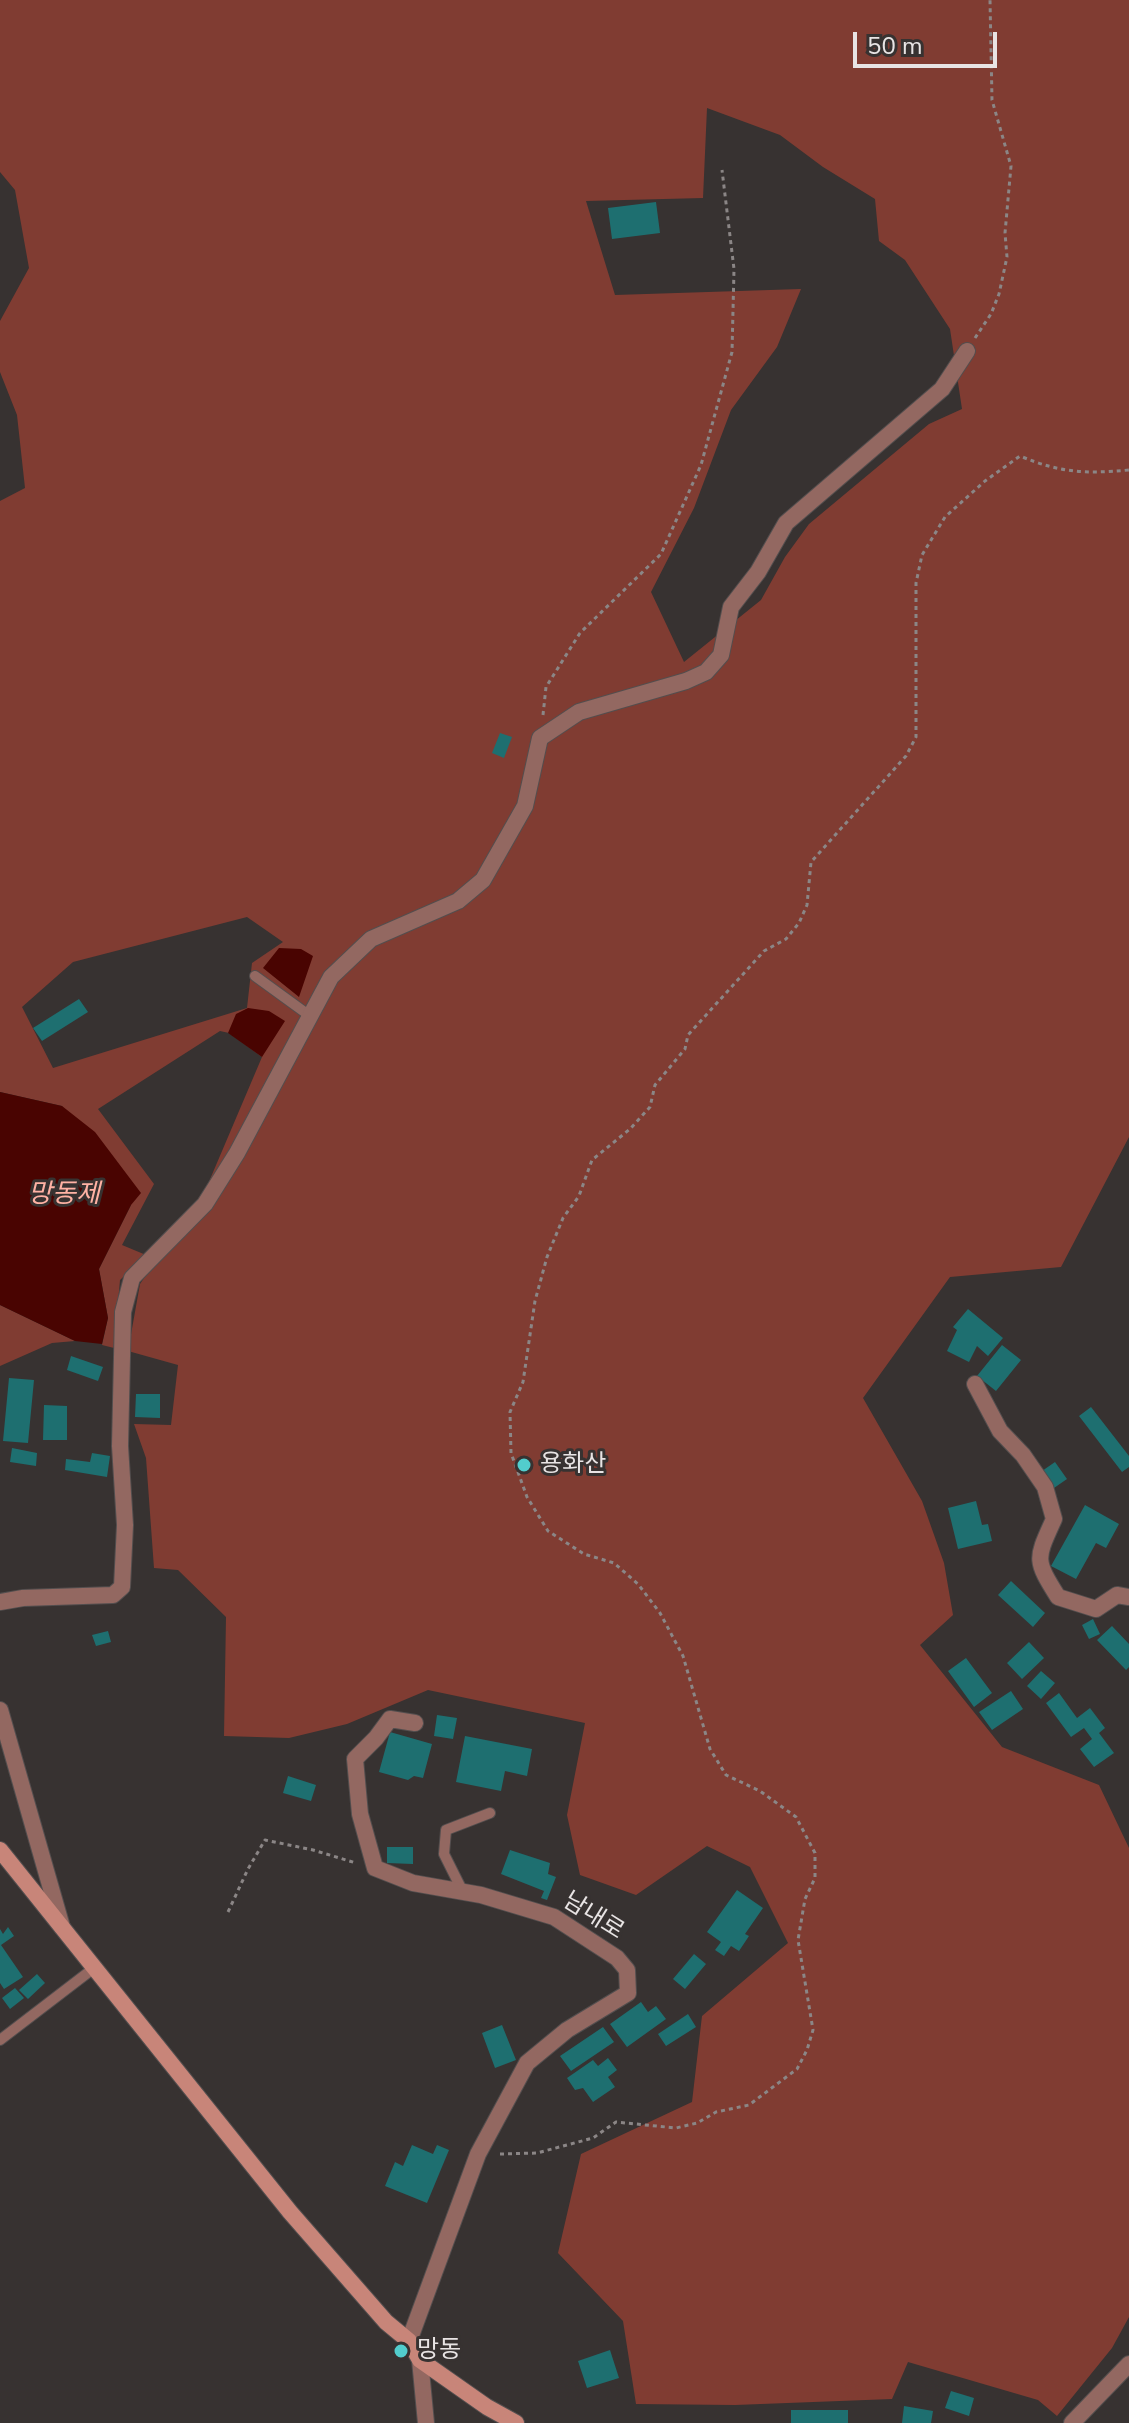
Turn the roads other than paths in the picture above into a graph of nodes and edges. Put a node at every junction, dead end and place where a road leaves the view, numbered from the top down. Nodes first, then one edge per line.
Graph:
1 (967, 351) road end
2 (255, 976) dead end
3 (310, 1016) junction
4 (975, 1384) dead end
5 (1129, 1597) edge
6 (0, 1602) edge
7 (0, 1710) edge
8 (415, 1723) dead end
9 (490, 1813) dead end
10 (0, 1850) edge
11 (463, 1892) junction
12 (62, 1928) junction
13 (94, 1968) junction
14 (0, 2040) edge
15 (409, 2341) junction
16 (420, 2360) junction
17 (1129, 2364) edge
18 (426, 2423) edge
19 (516, 2423) edge
20 (1072, 2423) edge

1 - 3 street
2 - 3 lane
3 - 6 street
4 - 5 street
7 - 12 street
8 - 11 street, 남내로
9 - 11 lane
10 - 12 street
11 - 15 street, 남내로
12 - 13 street
13 - 14 lane
13 - 15 street
15 - 16 street
16 - 18 street
16 - 19 street
17 - 20 street

